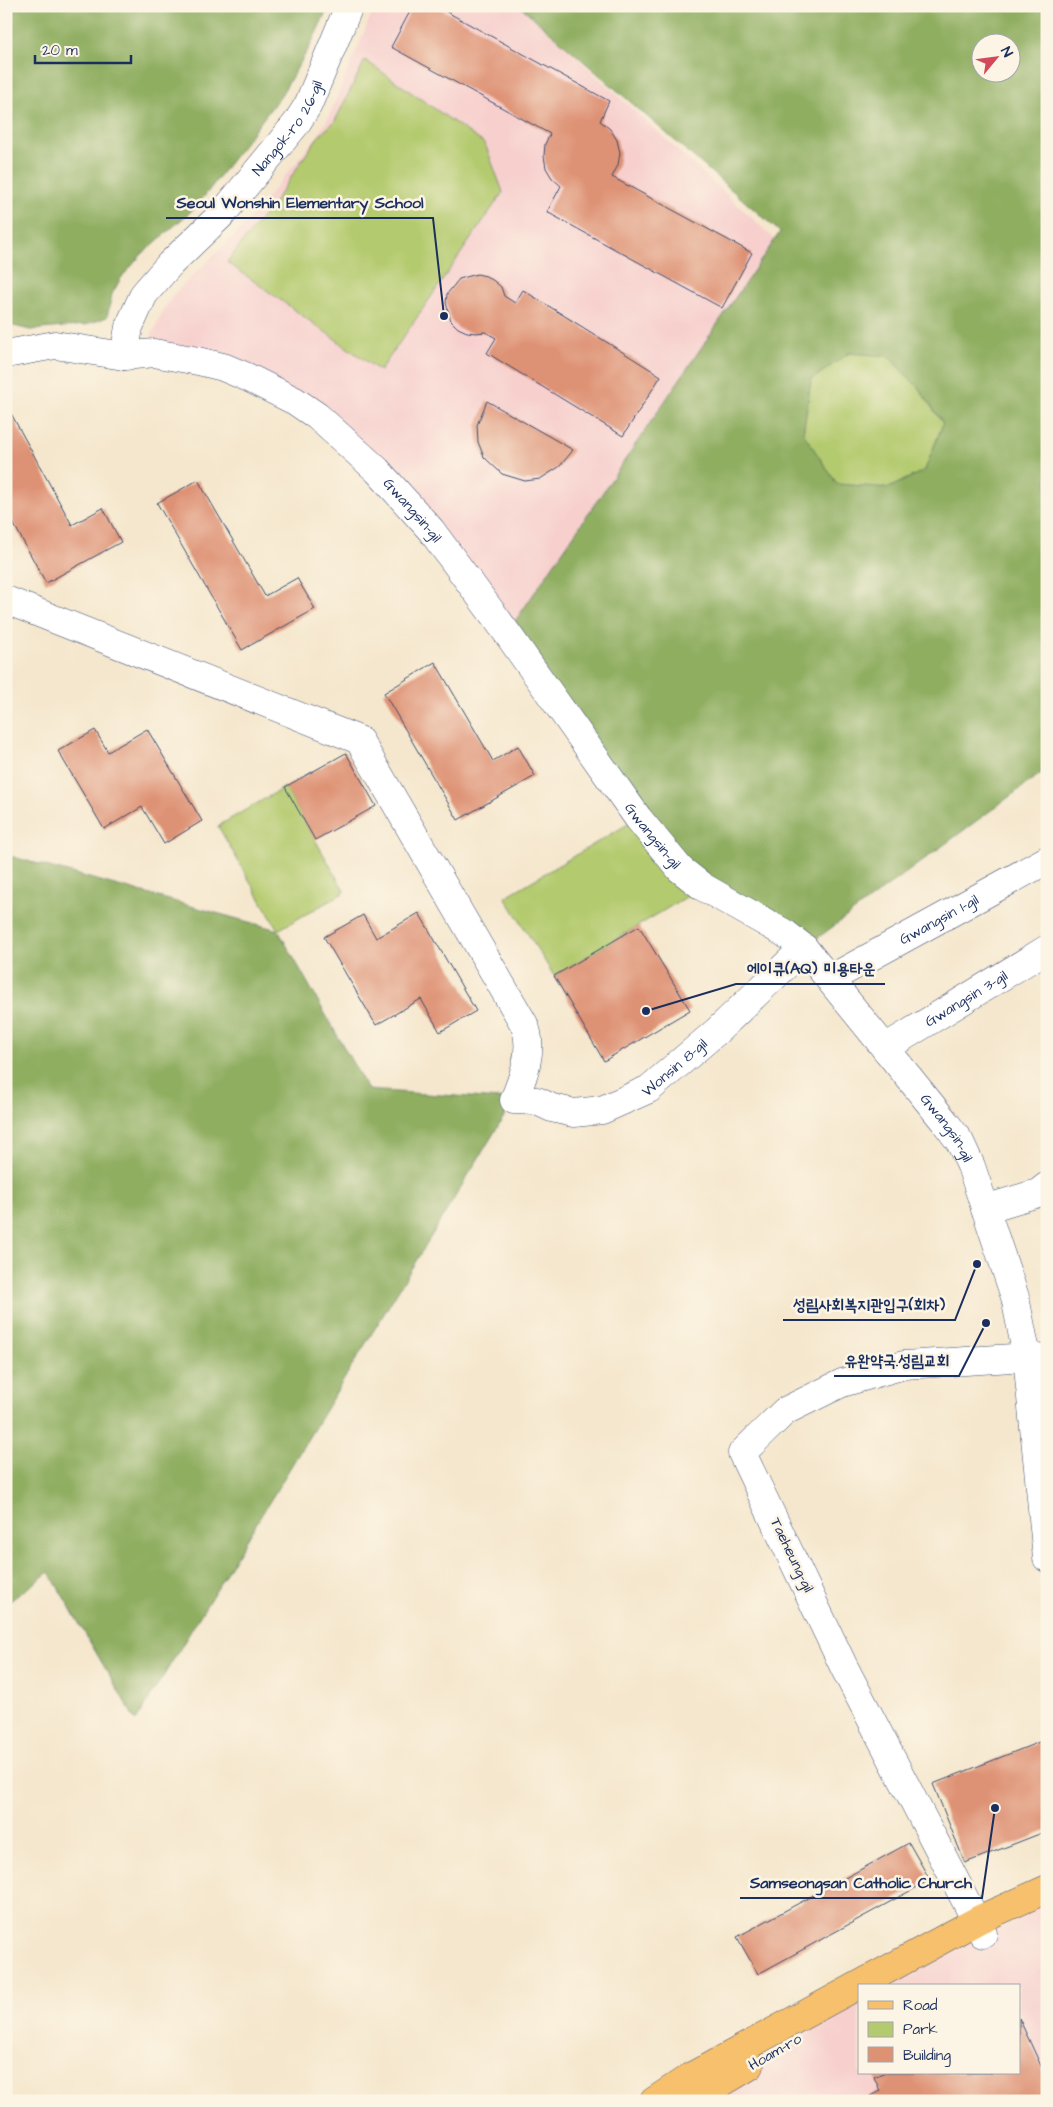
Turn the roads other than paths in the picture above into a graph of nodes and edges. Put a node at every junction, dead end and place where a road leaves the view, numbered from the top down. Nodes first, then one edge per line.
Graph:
1 (349, 6) edge
2 (6, 354) edge
3 (124, 356) junction
4 (6, 600) edge
5 (1047, 860) edge
6 (804, 948) junction
7 (1047, 949) edge
8 (830, 979) junction
9 (886, 1048) junction
10 (1047, 1186) edge
11 (985, 1209) junction
12 (1037, 1358) edge
13 (1047, 1558) edge
14 (1046, 1902) edge
15 (980, 1927) junction
16 (870, 1984) edge
17 (894, 1984) edge
18 (858, 1990) edge
19 (858, 2005) edge
20 (654, 2101) edge
21 (691, 2101) edge

1 - 3 street, Nangok-ro 26-gil
2 - 3 street, Gwangsin-gil
3 - 6 street, Gwangsin-gil
4 - 6 street, Wonsin 8-gil
5 - 8 street, Gwangsin 1-gil
6 - 8 street, Gwangsin-gil
7 - 9 street, Gwangsin 3-gil
8 - 9 street, Gwangsin-gil
9 - 11 street, Gwangsin-gil
10 - 11 street
11 - 12 street, Gwangsin-gil
12 - 13 street, Gwangsin-gil
12 - 15 street, Taeheung-gil
14 - 15 main road
15 - 16 main road
15 - 17 main road
18 - 20 main road
19 - 21 main road, Hoam-ro

